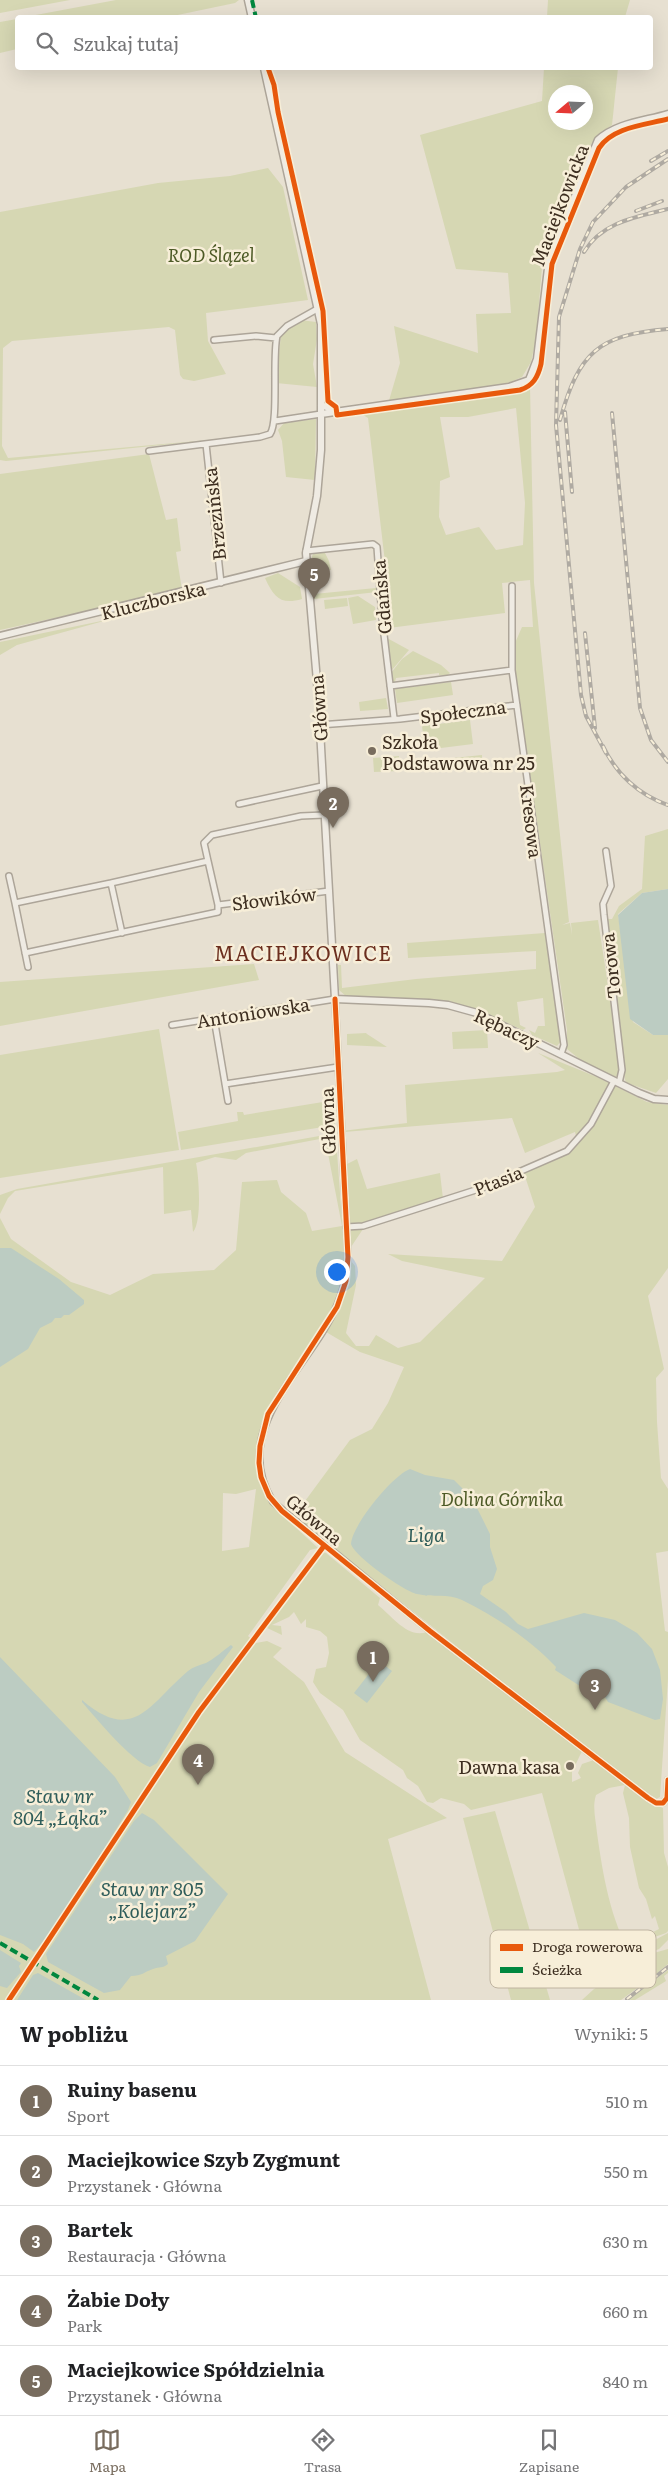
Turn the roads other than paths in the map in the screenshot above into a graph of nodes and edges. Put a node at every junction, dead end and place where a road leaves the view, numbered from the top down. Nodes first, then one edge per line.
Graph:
1 (248, 0) edge
2 (251, 15) edge
3 (264, 70) edge
4 (668, 114) edge
5 (319, 308) junction
6 (276, 338) junction
7 (214, 340) dead end
8 (321, 405) junction
9 (337, 411) junction
10 (320, 414) junction
11 (275, 421) junction
12 (206, 444) junction
13 (149, 451) dead end
14 (306, 551) junction
15 (306, 561) junction
16 (221, 583) junction
17 (512, 586) dead end
18 (0, 636) edge
19 (512, 670) junction
20 (390, 686) junction
21 (517, 705) junction
22 (394, 718) junction
23 (320, 725) junction
24 (322, 786) junction
25 (239, 804) dead end
26 (324, 815) junction
27 (606, 851) dead end
28 (208, 861) junction
29 (9, 876) dead end
30 (111, 883) junction
31 (329, 891) junction
32 (15, 903) junction
33 (218, 905) junction
34 (122, 933) junction
35 (25, 954) junction
36 (28, 967) dead end
37 (335, 999) junction
38 (214, 1018) junction
39 (172, 1025) dead end
40 (561, 1054) junction
41 (338, 1067) junction
42 (616, 1082) junction
43 (225, 1084) junction
44 (668, 1100) edge
45 (228, 1102) dead end
46 (346, 1228) junction
47 (668, 1780) edge

1 - 2 street
3 - 5 street, Główna
4 - 9 street, Maciejkowicka
5 - 6 street
5 - 8 street, Główna
6 - 7 street
6 - 11 street
8 - 9 street, Maciejkowicka
8 - 10 street, Główna
9 - 10 street, Maciejkowicka
10 - 11 street
10 - 14 street, Główna
11 - 12 street, Brzezińska
12 - 13 street, Brzezińska
12 - 16 street, Brzezińska
14 - 15 street, Główna
14 - 20 street, Gdańska
15 - 16 street, Kluczborska
15 - 23 street, Główna
16 - 18 street, Kluczborska
17 - 19 street, Kresowa
19 - 20 street
19 - 21 street, Kresowa
20 - 22 street, Gdańska
21 - 22 street, Społeczna
21 - 40 street, Kresowa
22 - 23 street, Społeczna
23 - 24 street, Główna
24 - 25 street
24 - 26 street, Główna
26 - 28 street, Słowików
26 - 31 street, Główna
27 - 42 street, Torowa
28 - 30 street
28 - 33 street, Słowików
29 - 32 street
30 - 32 street
30 - 34 street
31 - 33 street, Słowików
31 - 37 street, Główna
32 - 35 street
33 - 34 street, Słowików
34 - 35 street, Słowików
35 - 36 street
37 - 38 street, Antoniowska
37 - 40 street, Rębaczy
37 - 41 street, Główna
38 - 39 street, Antoniowska
38 - 43 street
40 - 42 street, Rębaczy
41 - 43 street
41 - 46 street, Główna
42 - 44 street, Rębaczy
42 - 46 street, Ptasia
43 - 45 street
46 - 47 street, Główna

